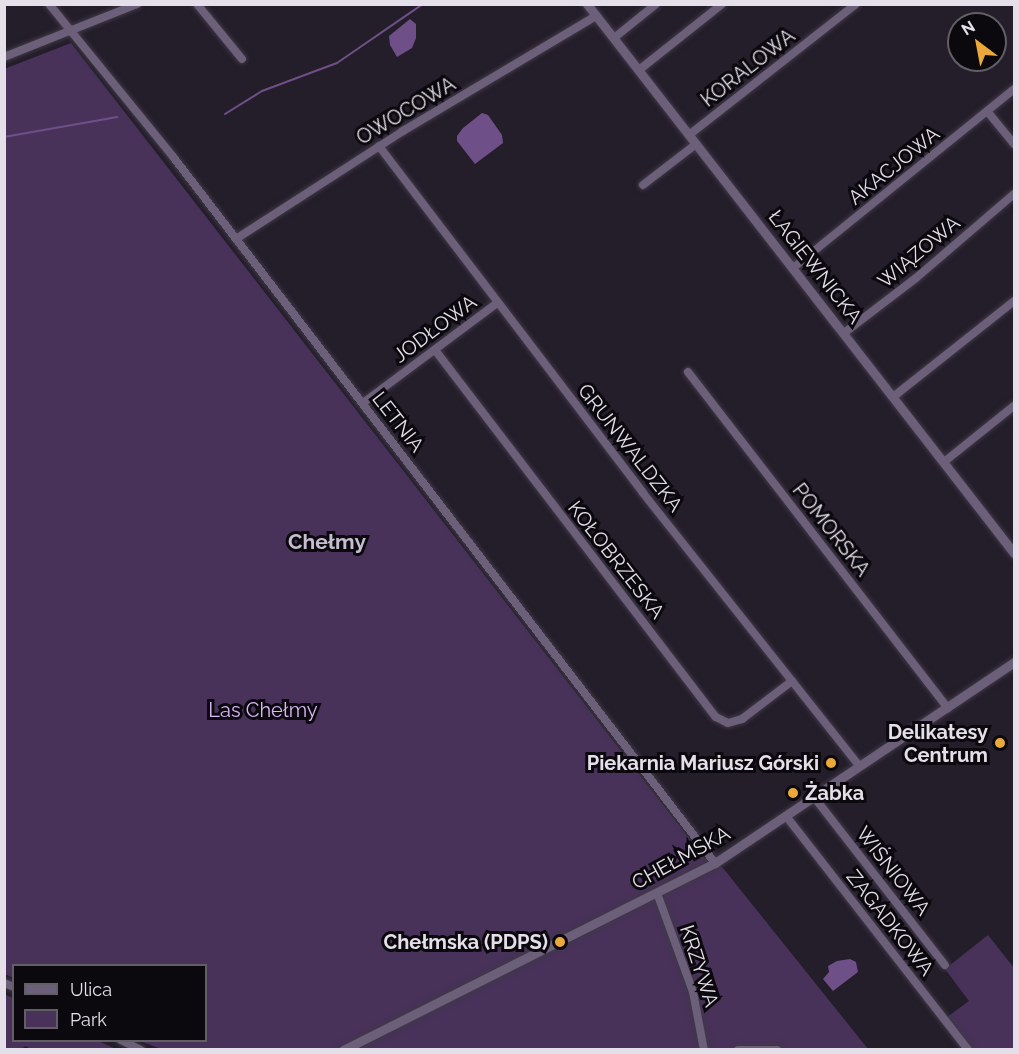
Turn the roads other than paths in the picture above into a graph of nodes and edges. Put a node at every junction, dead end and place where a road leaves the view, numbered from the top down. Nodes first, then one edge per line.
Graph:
1 (49, 4) edge
2 (137, 4) edge
3 (197, 4) edge
4 (587, 4) edge
5 (656, 4) edge
6 (722, 4) edge
7 (856, 4) edge
8 (596, 16) junction
9 (71, 33) junction
10 (614, 38) junction
11 (4, 57) edge
12 (242, 59) dead end
13 (639, 70) junction
14 (1014, 89) edge
15 (987, 111) junction
16 (689, 135) junction
17 (696, 144) junction
18 (1014, 144) edge
19 (379, 146) junction
20 (643, 185) dead end
21 (1014, 194) edge
22 (236, 239) junction
23 (793, 268) junction
24 (1014, 300) edge
25 (497, 303) junction
26 (844, 333) junction
27 (435, 350) junction
28 (688, 372) dead end
29 (893, 397) junction
30 (363, 404) junction
31 (1014, 406) edge
32 (944, 462) junction
33 (1014, 550) edge
34 (1014, 663) edge
35 (792, 681) junction
36 (948, 708) junction
37 (859, 766) junction
38 (814, 797) junction
39 (786, 816) junction
40 (715, 863) junction
41 (657, 893) junction
42 (945, 964) dead end
43 (123, 1042) edge
44 (141, 1050) edge
45 (343, 1050) edge
46 (704, 1050) edge
47 (738, 1050) edge
48 (777, 1050) edge
49 (968, 1050) edge

1 - 9 street, LETNIA
2 - 9 street
3 - 12 street
4 - 8 street, ŁAGIEWNICKA
5 - 10 street
6 - 13 street
7 - 16 street, KORALOWA
8 - 10 street, ŁAGIEWNICKA
8 - 19 street, OWOCOWA
9 - 11 street
9 - 22 street, LETNIA
10 - 13 street, ŁAGIEWNICKA
13 - 16 street, ŁAGIEWNICKA
14 - 15 street, AKACJOWA
15 - 18 street
15 - 23 street, AKACJOWA
16 - 17 street, ŁAGIEWNICKA
17 - 20 street
17 - 23 street, ŁAGIEWNICKA
19 - 22 street, OWOCOWA
19 - 25 street, GRUNWALDZKA
21 - 26 street, WIĄZOWA
22 - 30 street, LETNIA
23 - 26 street, ŁAGIEWNICKA
24 - 29 street
25 - 27 street, JODŁOWA
25 - 35 street, GRUNWALDZKA
26 - 29 street, ŁAGIEWNICKA
27 - 30 street, JODŁOWA
27 - 35 street, KOŁOBRZESKA
28 - 36 street, POMORSKA
29 - 32 street, ŁAGIEWNICKA
30 - 40 street, LETNIA
31 - 32 street
32 - 33 street, ŁAGIEWNICKA
34 - 36 street, CHEŁMSKA
35 - 37 street, GRUNWALDZKA
36 - 37 street, CHEŁMSKA
37 - 38 street, CHEŁMSKA
38 - 39 street, CHEŁMSKA
38 - 42 street, WIŚNIOWA
39 - 40 street, CHEŁMSKA
39 - 49 street, ZAGADKOWA
40 - 41 street, CHEŁMSKA
41 - 45 street, CHEŁMSKA
41 - 46 street, KRZYWA
43 - 44 street
47 - 48 street

